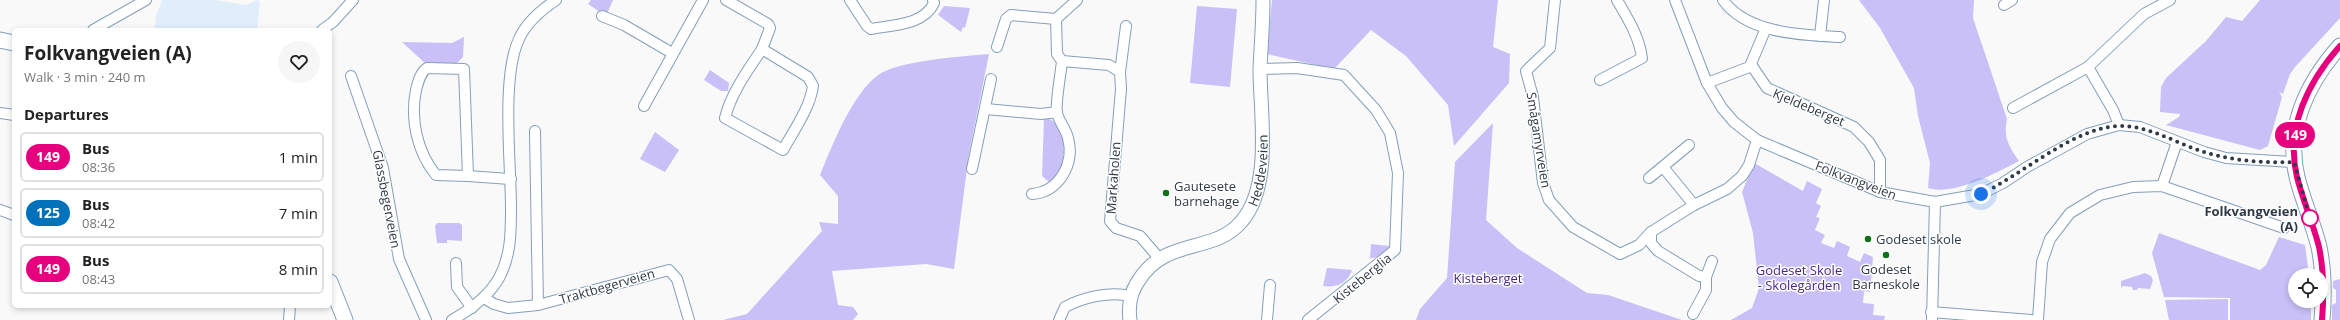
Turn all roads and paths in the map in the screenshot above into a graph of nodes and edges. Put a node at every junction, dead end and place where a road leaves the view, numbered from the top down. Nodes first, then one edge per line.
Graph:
1 (146, 0) edge
2 (353, 0) edge
3 (556, 0) edge
4 (702, 0) edge
5 (726, 0) edge
6 (850, 0) edge
7 (933, 0) edge
8 (1077, 0) edge
9 (1264, 0) edge
10 (1555, 0) edge
11 (1617, 0) edge
12 (1675, 0) edge
13 (1723, 0) edge
14 (1824, 0) edge
15 (2170, 0) edge
16 (602, 16) dead end
17 (1056, 19) junction
18 (1126, 26) dead end
19 (97, 28) edge
20 (325, 28) edge
21 (1766, 28) junction
22 (1820, 36) junction
23 (1840, 37) dead end
24 (0, 40) edge
25 (12, 43) edge
26 (2340, 46) edge
27 (997, 47) dead end
28 (762, 49) junction
29 (672, 53) junction
30 (1062, 61) junction
31 (1750, 66) junction
32 (2088, 67) junction
33 (1260, 69) junction
34 (1120, 72) junction
35 (351, 76) dead end
36 (991, 79) dead end
37 (1600, 80) dead end
38 (1707, 83) junction
39 (644, 106) dead end
40 (2012, 108) dead end
41 (986, 109) junction
42 (1057, 112) junction
43 (0, 113) edge
44 (12, 115) edge
45 (2119, 125) junction
46 (535, 131) dead end
47 (1757, 140) junction
48 (2177, 142) junction
49 (1689, 145) dead end
50 (2294, 162) junction
51 (1663, 167) junction
52 (972, 169) dead end
53 (468, 176) junction
54 (1649, 178) dead end
55 (511, 179) junction
56 (2162, 186) junction
57 (1880, 192) junction
58 (1032, 194) dead end
59 (1935, 202) junction
60 (1694, 205) junction
61 (0, 210) edge
62 (12, 214) edge
63 (2284, 228) dead end
64 (1651, 232) junction
65 (1159, 258) junction
66 (1712, 261) dead end
67 (456, 263) dead end
68 (1706, 277) junction
69 (1270, 285) dead end
70 (332, 286) edge
71 (1131, 296) junction
72 (338, 297) junction
73 (484, 298) junction
74 (538, 305) junction
75 (290, 308) edge
76 (472, 308) junction
77 (1693, 314) dead end
78 (1931, 316) edge
79 (2014, 319) edge
80 (289, 320) edge
81 (345, 320) edge
82 (354, 320) edge
83 (426, 320) edge
84 (452, 320) edge
85 (689, 320) edge
86 (1059, 320) edge
87 (1130, 320) edge
88 (1267, 320) edge
89 (1308, 320) edge
90 (2031, 320) edge
91 (2038, 320) edge
92 (2322, 320) edge

1 - 19 street
2 - 20 street
3 - 55 street
4 - 29 street
5 - 28 street
6 - 7 street
8 - 17 street
9 - 33 street, Heddeveien
10 - 64 street, Smågamyrveien
11 - 37 street
12 - 38 street, Folkvangveien
13 - 21 street
14 - 22 street
15 - 32 street
16 - 29 street
17 - 27 street
17 - 30 street
18 - 34 street, Markaholen
21 - 22 street
21 - 31 street
22 - 23 street
24 - 25 main road
26 - 50 main road
28 - 28 street
29 - 39 street
30 - 34 street
30 - 42 street
31 - 38 street
31 - 57 street, Kjeldeberget
32 - 40 street
32 - 45 street
33 - 65 street, Heddeveien
33 - 89 street, Kisteberglia
34 - 65 street, Markaholen
35 - 83 street, Glassbegerveien
36 - 41 street
38 - 47 street, Folkvangveien
41 - 42 street
41 - 52 street
42 - 58 street
43 - 44 street
45 - 48 street, Folkvangveien
45 - 59 street, Folkvangveien
46 - 74 street
47 - 57 street, Folkvangveien
47 - 60 street, Smågamyrveien
48 - 50 street, Folkvangveien
48 - 56 street
49 - 51 street
50 - 92 main road
51 - 54 street
51 - 60 street
53 - 53 street
53 - 55 street
55 - 73 street
56 - 63 street
56 - 91 street
57 - 59 street, Folkvangveien
59 - 78 street
60 - 64 street, Smågamyrveien
61 - 62 street
64 - 68 street
65 - 71 street, Heddeveien
66 - 68 street
67 - 76 street
68 - 77 street
69 - 88 street
70 - 72 main road
71 - 86 street
71 - 87 street, Heddeveien
72 - 81 main road
72 - 82 main road
73 - 74 street, Traktbegerveien
73 - 76 street
74 - 85 street, Traktbegerveien
75 - 80 street
76 - 84 street
78 - 79 street
79 - 90 street

